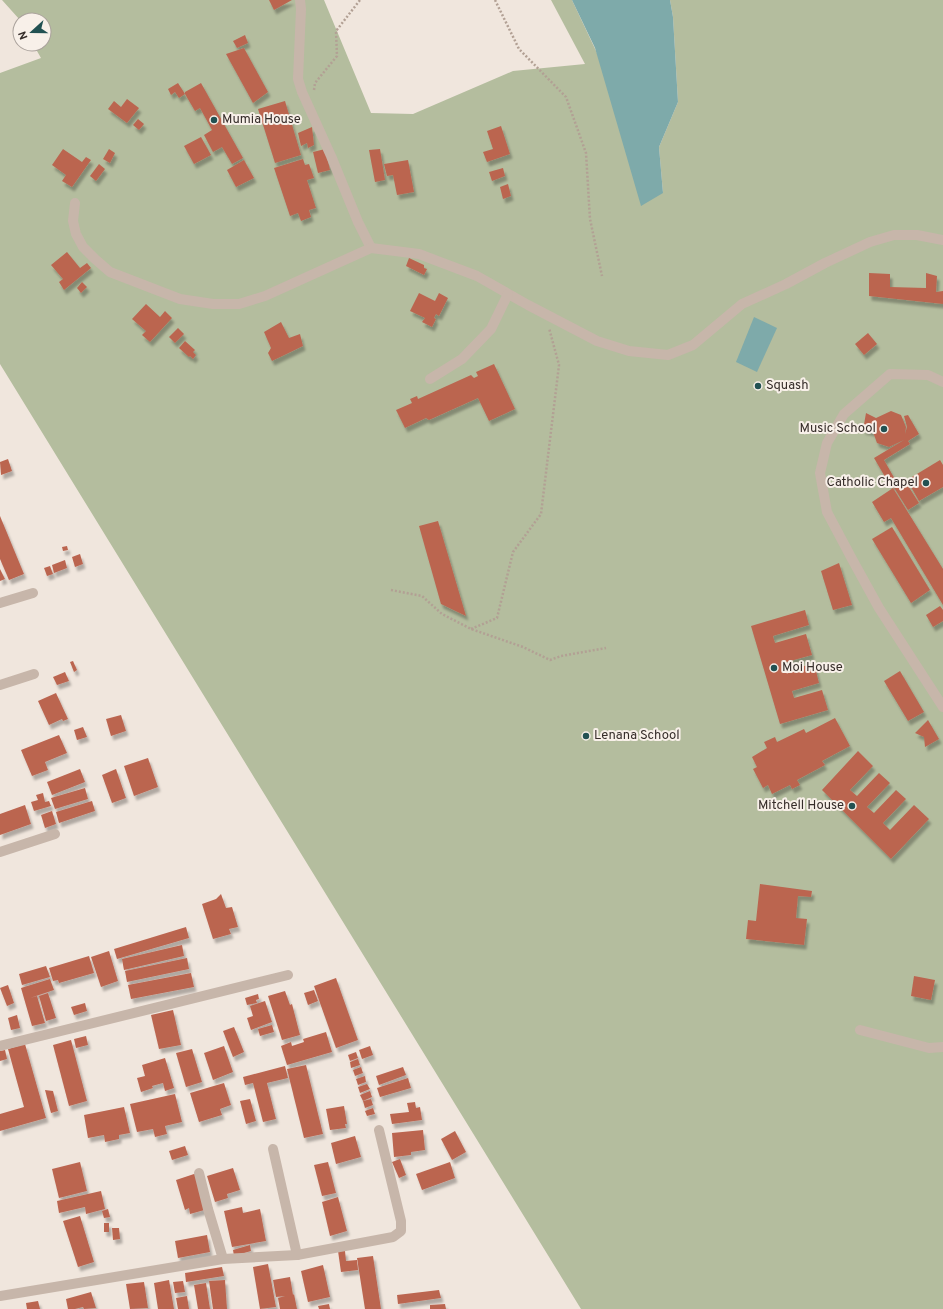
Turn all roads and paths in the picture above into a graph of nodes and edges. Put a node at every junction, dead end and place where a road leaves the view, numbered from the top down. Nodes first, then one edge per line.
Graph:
1 (300, 0) edge
2 (360, 0) edge
3 (495, 0) edge
4 (314, 90) dead end
5 (74, 203) dead end
6 (943, 240) edge
7 (371, 248) junction
8 (602, 276) dead end
9 (508, 294) junction
10 (545, 314) junction
11 (430, 379) dead end
12 (943, 382) edge
13 (391, 590) dead end
14 (33, 593) dead end
15 (0, 603) edge
16 (471, 628) junction
17 (606, 648) dead end
18 (34, 674) dead end
19 (0, 685) edge
20 (943, 707) edge
21 (55, 834) dead end
22 (0, 852) edge
23 (288, 975) dead end
24 (860, 1030) dead end
25 (0, 1046) edge
26 (943, 1047) edge
27 (379, 1130) dead end
28 (273, 1149) dead end
29 (199, 1173) dead end
30 (297, 1255) junction
31 (224, 1259) junction
32 (0, 1296) edge

1 - 7 street
2 - 4 path
3 - 8 path
5 - 7 street
6 - 10 street
7 - 9 street
9 - 10 street
9 - 11 street
10 - 16 path
12 - 20 street
13 - 16 path
14 - 15 street
16 - 17 path
18 - 19 street
21 - 22 street
23 - 25 street
24 - 26 street
27 - 30 street
28 - 30 street
29 - 31 street
30 - 31 street
31 - 32 street

